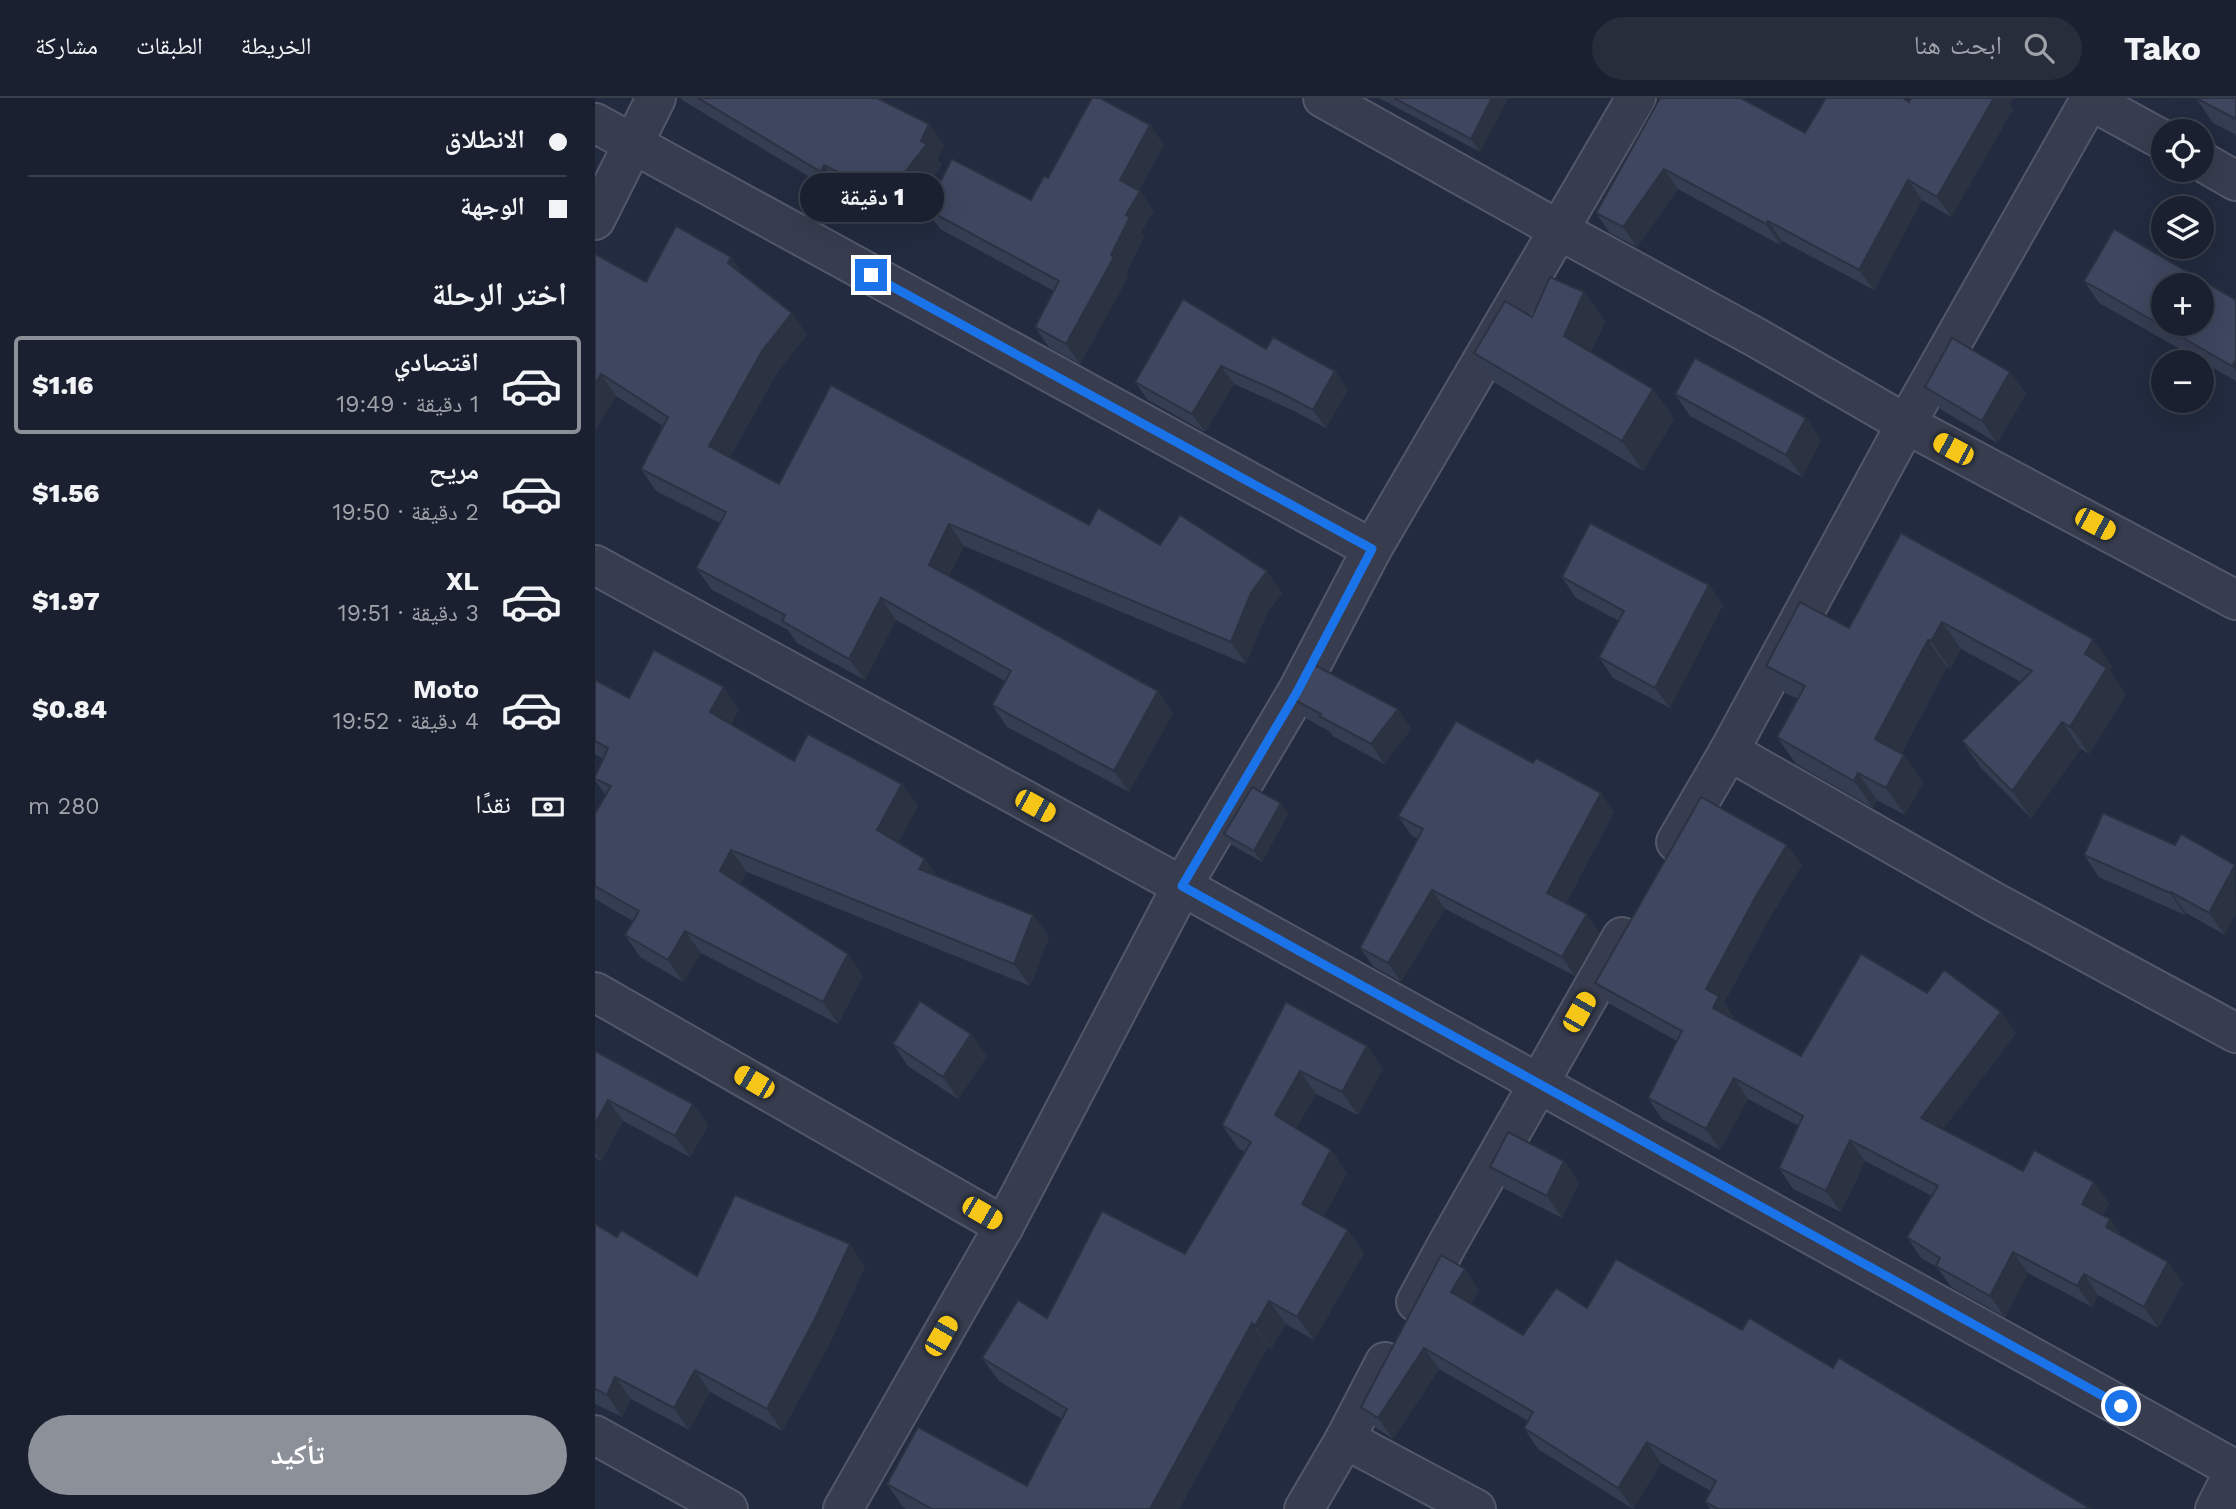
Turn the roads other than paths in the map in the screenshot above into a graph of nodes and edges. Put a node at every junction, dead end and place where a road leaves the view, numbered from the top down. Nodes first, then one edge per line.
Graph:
1 (656, 98) edge
2 (1323, 98) edge
3 (1636, 98) edge
4 (2090, 99) edge
5 (595, 123) edge
6 (2151, 133) edge
7 (632, 144) junction
8 (2214, 169) edge
9 (2236, 180) edge
10 (595, 219) edge
11 (1559, 230) junction
12 (1906, 424) junction
13 (1372, 549) junction
14 (595, 565) edge
15 (2236, 600) edge
16 (1729, 751) junction
17 (1661, 870) edge
18 (1182, 886) junction
19 (1640, 905) edge
20 (595, 992) edge
21 (2236, 1033) edge
22 (1538, 1084) junction
23 (1004, 1226) junction
24 (595, 1435) edge
25 (1345, 1439) junction
26 (2236, 1469) edge
27 (728, 1509) edge
28 (843, 1509) edge
29 (1304, 1509) edge
30 (1476, 1509) edge
31 (2215, 1509) edge

1 - 7 street
2 - 11 street
3 - 11 street
4 - 6 street
4 - 12 street
5 - 7 street
7 - 10 street
7 - 13 street
8 - 9 street
11 - 12 street
11 - 13 street
12 - 15 street
12 - 16 street
13 - 18 street
14 - 18 street
16 - 17 street
16 - 21 street
18 - 22 street
18 - 23 street
19 - 22 street
20 - 23 street
22 - 25 street
22 - 26 street
23 - 28 street
24 - 27 street
25 - 29 street
25 - 30 street
26 - 31 street

